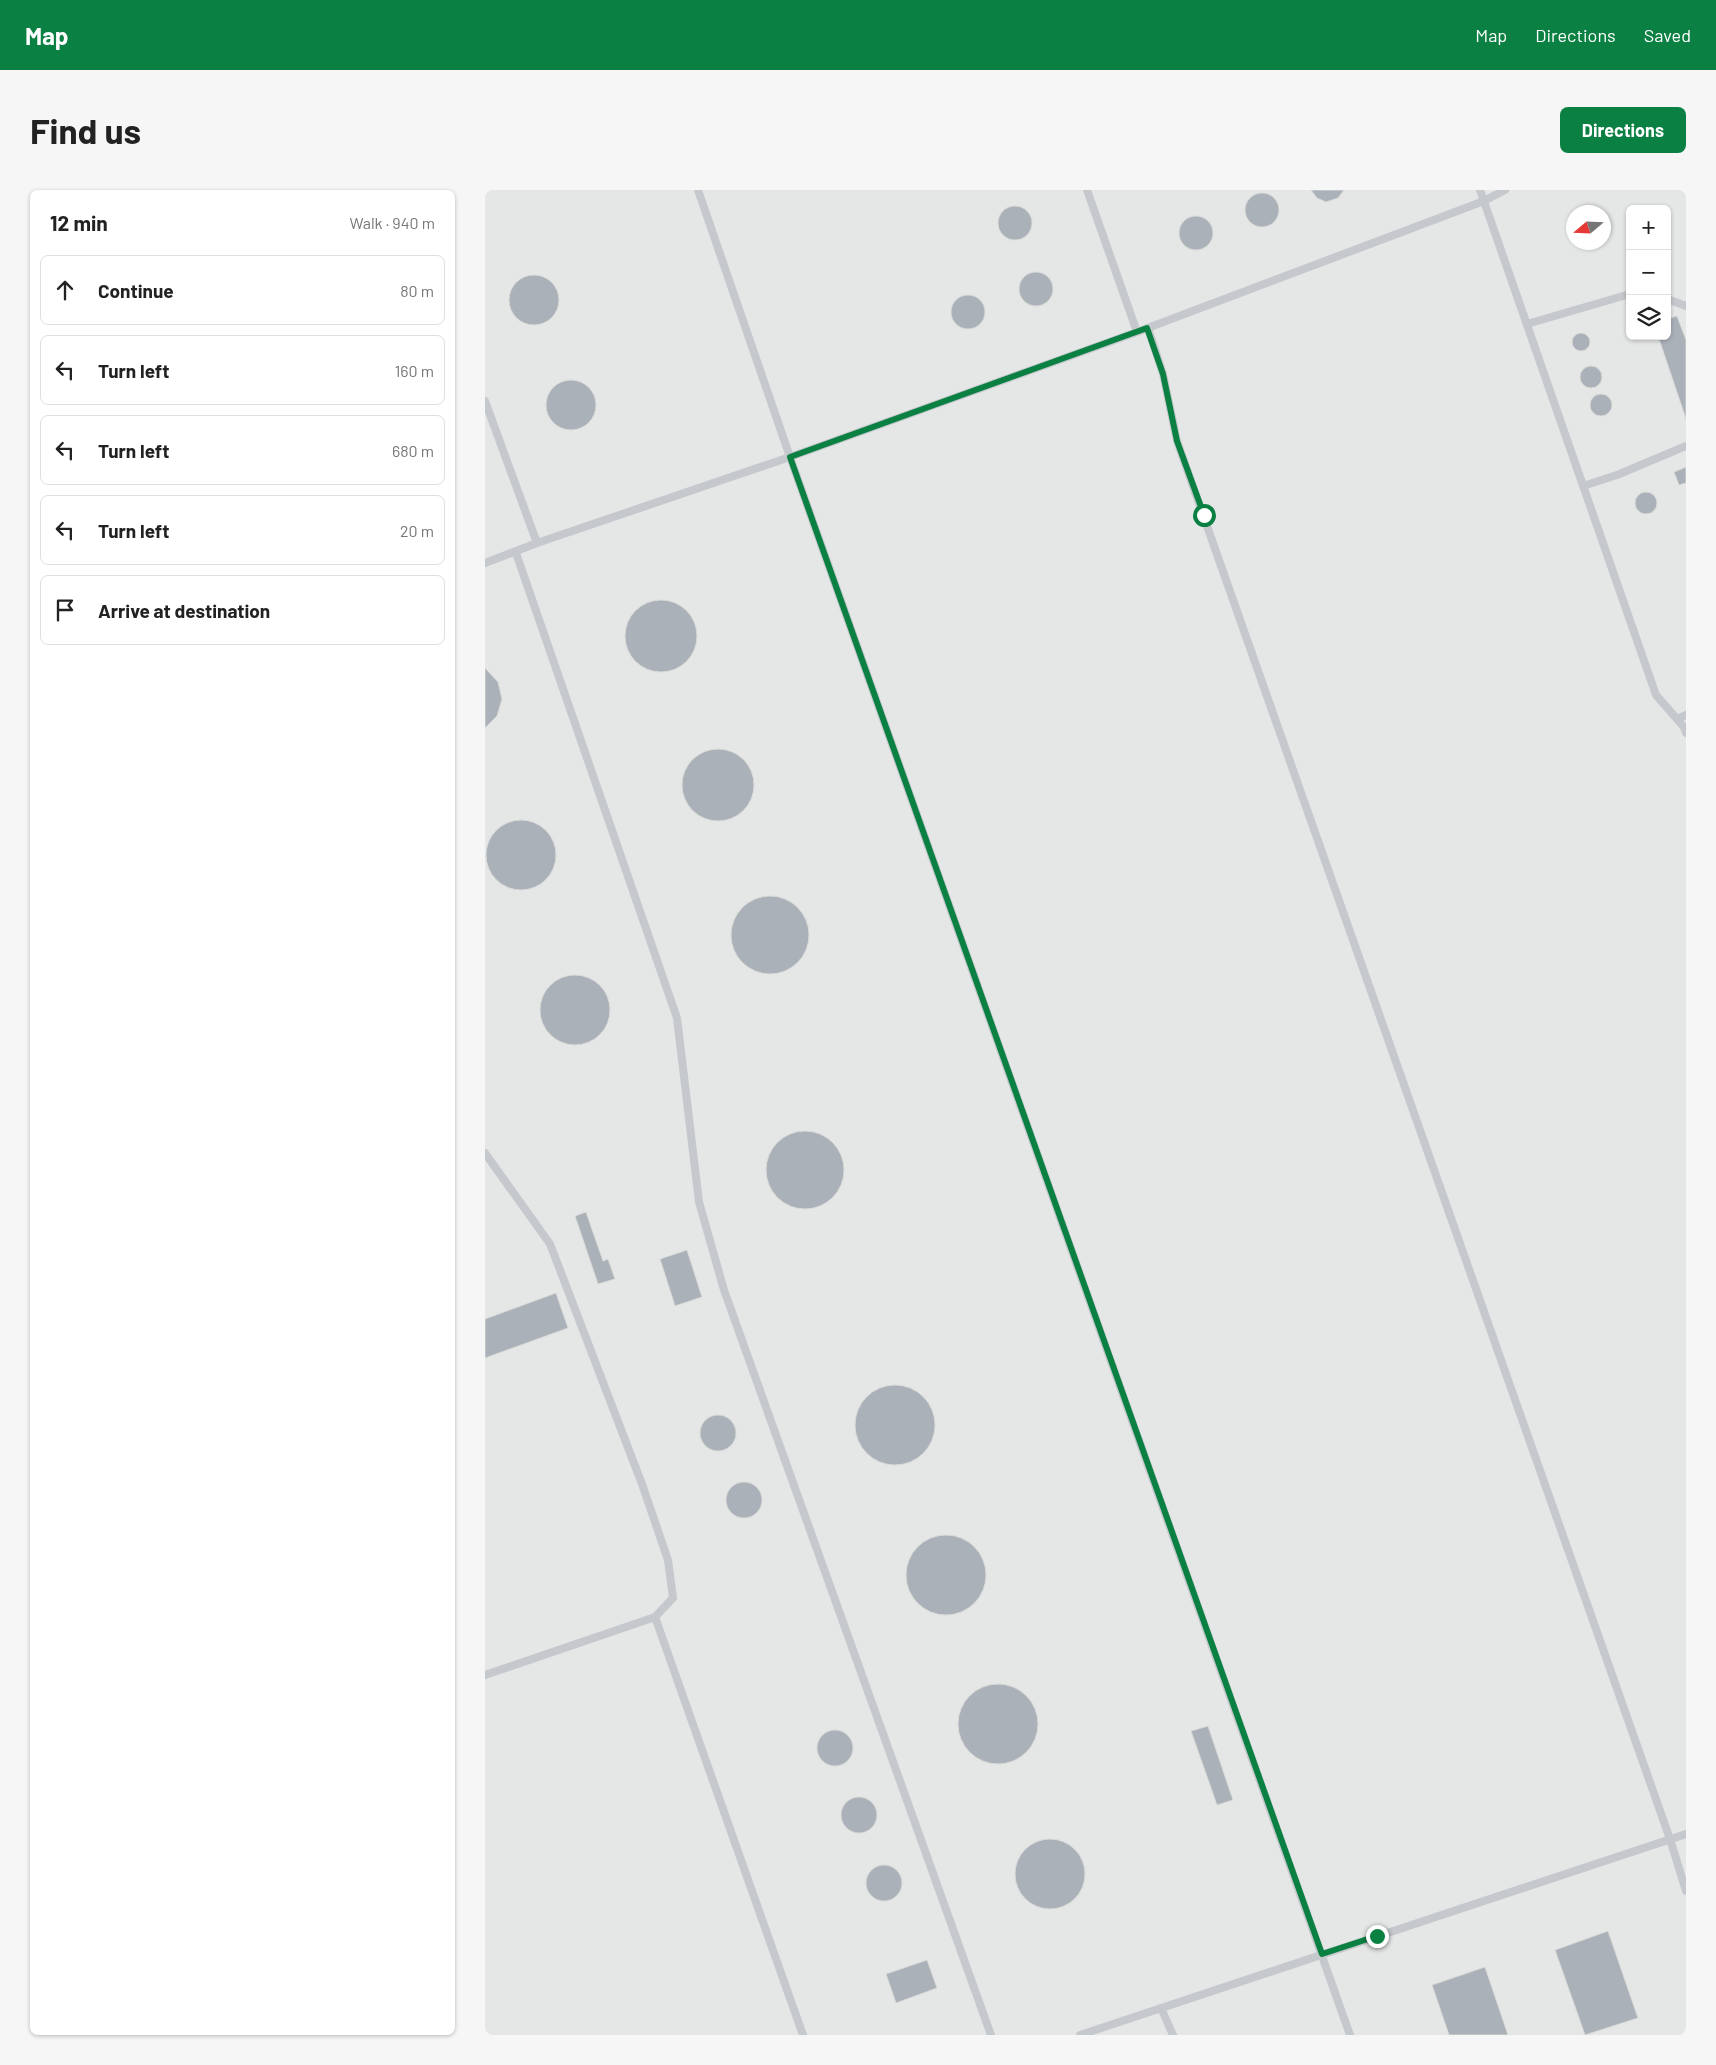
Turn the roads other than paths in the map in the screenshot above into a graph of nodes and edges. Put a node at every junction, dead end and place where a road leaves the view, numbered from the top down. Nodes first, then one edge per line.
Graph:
1 (698, 190) edge
2 (1087, 190) edge
3 (1481, 190) edge
4 (1505, 190) edge
5 (1484, 201) junction
6 (1627, 295) edge
7 (1671, 300) edge
8 (1686, 306) edge
9 (1527, 324) junction
10 (1147, 328) junction
11 (1137, 332) junction
12 (485, 401) edge
13 (1686, 446) edge
14 (790, 457) junction
15 (1583, 486) junction
16 (537, 543) junction
17 (516, 552) junction
18 (485, 563) edge
19 (1686, 715) edge
20 (1677, 719) junction
21 (1686, 733) edge
22 (485, 1153) edge
23 (655, 1617) junction
24 (485, 1675) edge
25 (1686, 1834) edge
26 (1670, 1839) junction
27 (1686, 1891) edge
28 (1322, 1954) junction
29 (1161, 2008) junction
30 (803, 2035) edge
31 (991, 2035) edge
32 (1080, 2035) edge
33 (1173, 2035) edge
34 (1350, 2035) edge

1 - 14 lane
2 - 11 lane
3 - 5 lane
4 - 5 lane
5 - 9 lane
5 - 10 lane
6 - 9 lane
7 - 8 lane
9 - 15 lane
10 - 11 lane
10 - 26 lane
11 - 14 lane
12 - 16 lane
13 - 15 lane
14 - 16 lane
14 - 28 lane
15 - 20 lane
16 - 17 lane
17 - 18 lane
17 - 31 lane
19 - 20 lane
20 - 21 lane
22 - 23 lane
23 - 24 lane
23 - 30 lane
25 - 26 lane
26 - 27 lane
26 - 28 lane
28 - 29 lane
28 - 34 lane
29 - 32 lane
29 - 33 lane

